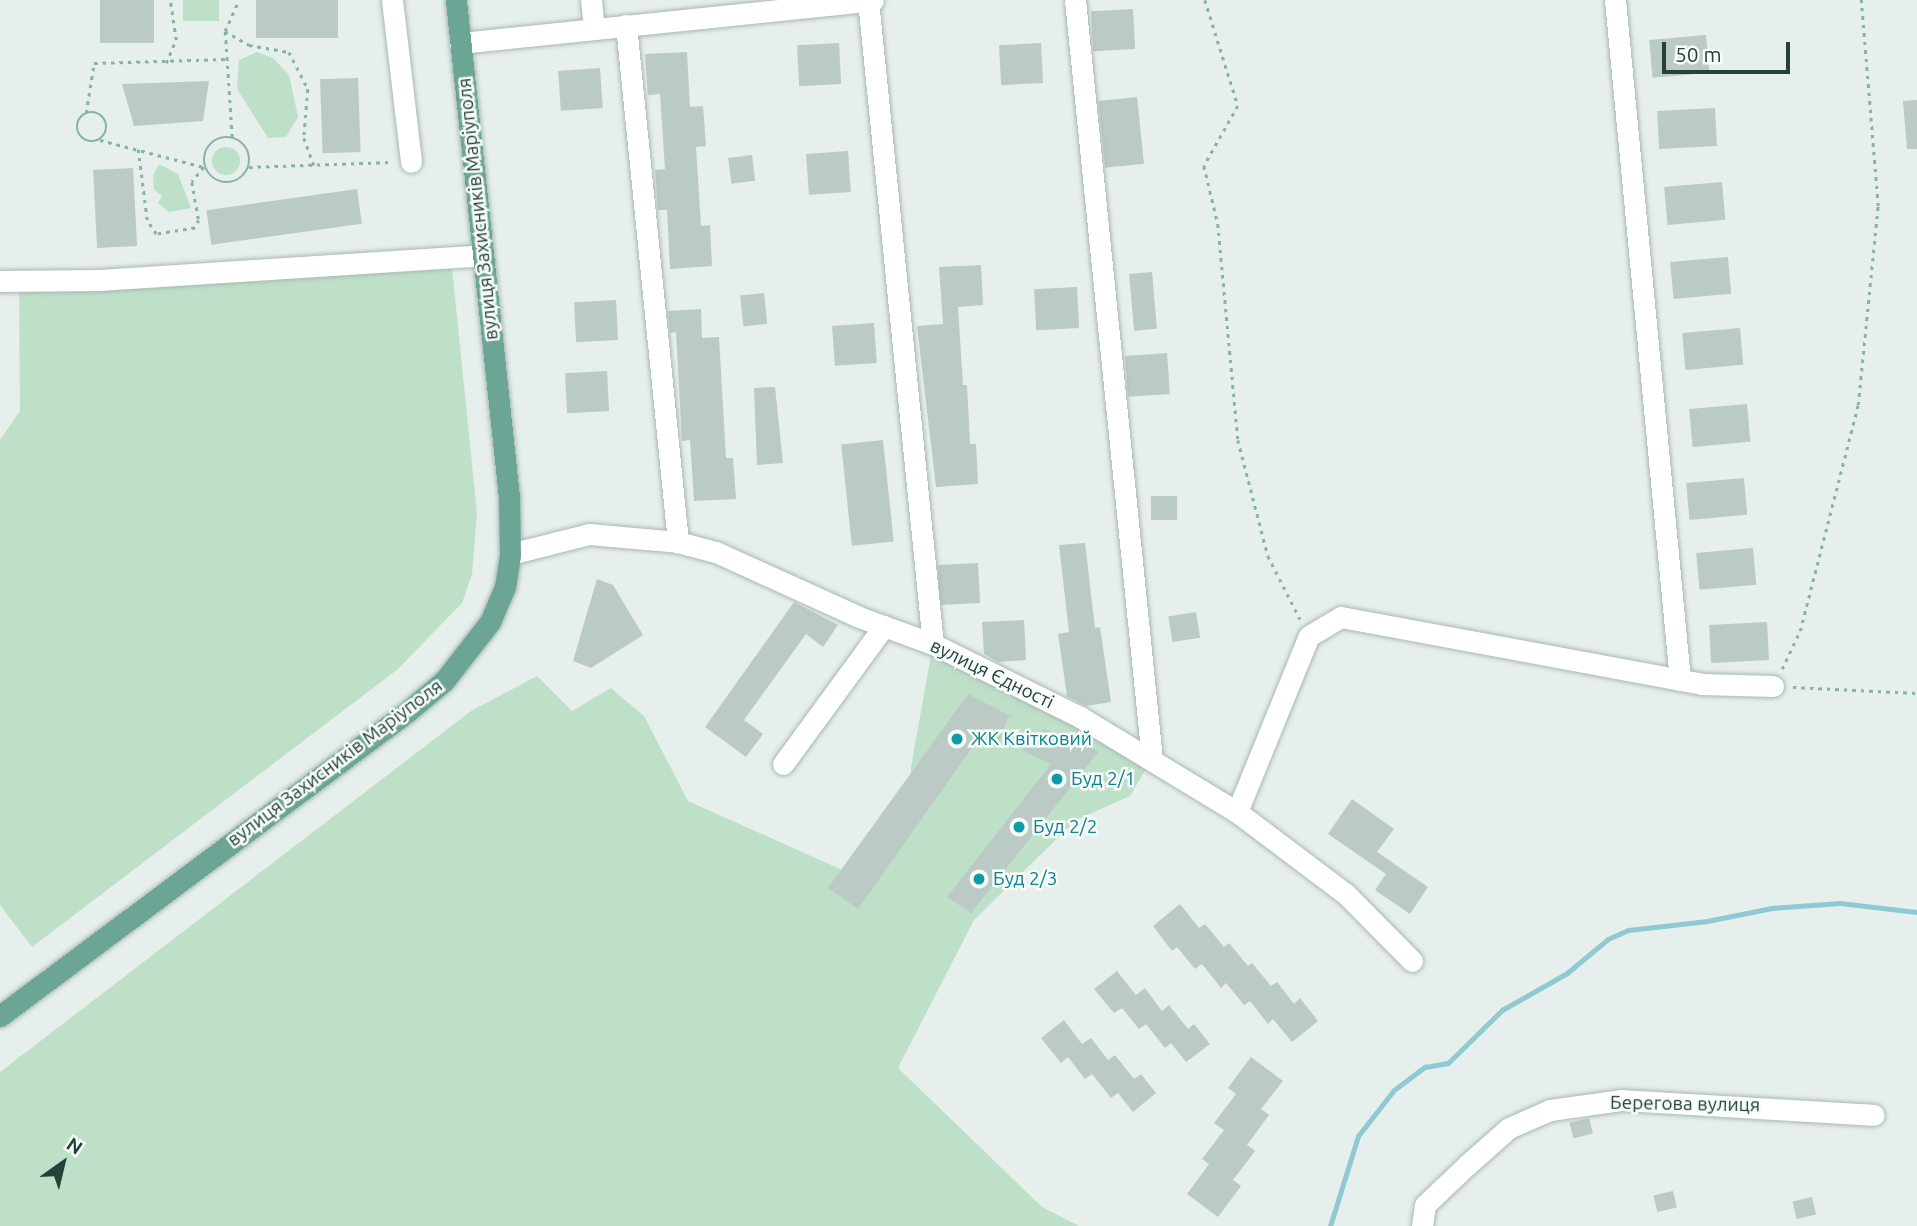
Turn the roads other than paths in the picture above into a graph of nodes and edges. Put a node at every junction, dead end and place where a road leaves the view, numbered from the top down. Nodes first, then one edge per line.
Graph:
1 (392, 0) edge
2 (456, 0) edge
3 (591, 0) edge
4 (868, 0) edge
5 (873, 0) edge
6 (1075, 0) edge
7 (1615, 0) edge
8 (833, 2) edge
9 (626, 25) junction
10 (594, 29) junction
11 (460, 43) junction
12 (411, 162) road end
13 (483, 255) junction
14 (0, 281) edge
15 (678, 542) junction
16 (510, 554) junction
17 (884, 626) junction
18 (933, 644) junction
19 (1680, 680) junction
20 (1773, 686) road end
21 (1152, 759) junction
22 (783, 764) dead end
23 (1237, 812) junction
24 (1412, 961) dead end
25 (0, 1016) edge
26 (1874, 1115) dead end
27 (1422, 1226) edge

1 - 12 street
2 - 11 main road, вулиця Захисників Маріуполя
3 - 10 street
4 - 5 street
4 - 8 street
4 - 18 street
6 - 21 street
7 - 19 street
8 - 9 street
9 - 10 street
9 - 15 street
10 - 11 street
11 - 13 main road, вулиця Захисників Маріуполя
13 - 14 street
13 - 16 main road, вулиця Захисників Маріуполя
15 - 16 street, вулиця Єдності
15 - 17 street, вулиця Єдності
16 - 25 main road, вулиця Захисників Маріуполя
17 - 18 street, вулиця Єдності
17 - 22 street
18 - 21 street, вулиця Єдності
19 - 20 street
19 - 23 street
21 - 23 street, вулиця Єдності
23 - 24 street, вулиця Єдності
26 - 27 street, Берегова вулиця

